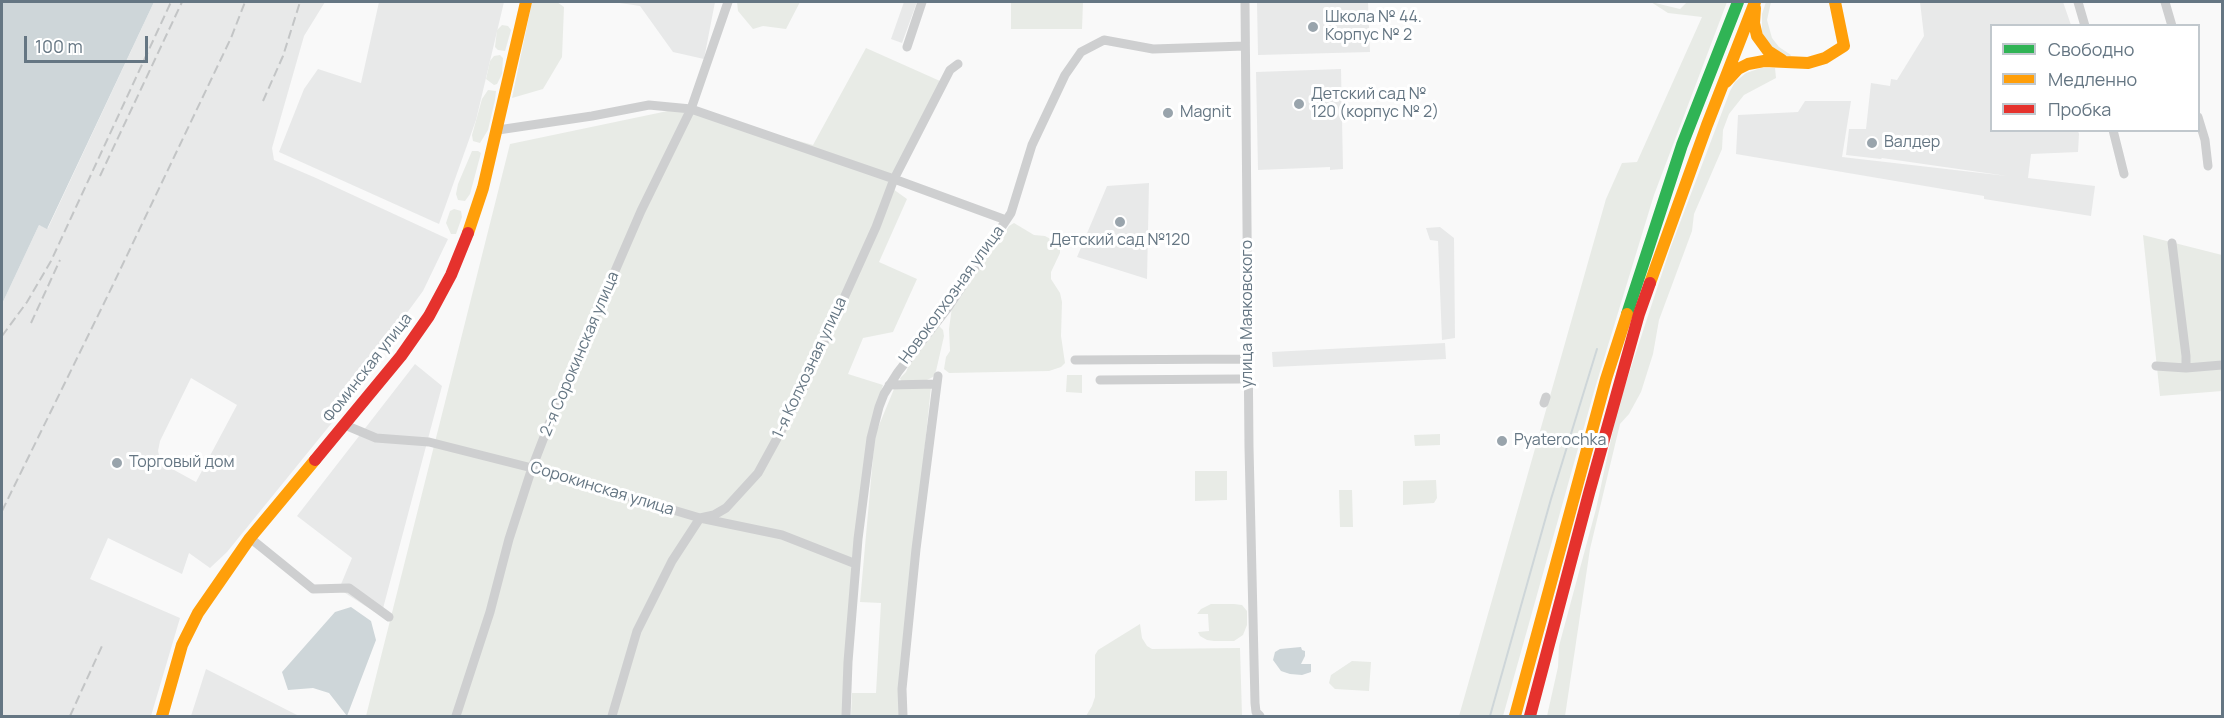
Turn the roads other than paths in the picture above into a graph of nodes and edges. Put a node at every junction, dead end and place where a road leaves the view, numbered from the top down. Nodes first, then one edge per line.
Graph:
1 (526, 2) edge
2 (728, 2) edge
3 (922, 2) edge
4 (1245, 2) edge
5 (1738, 2) edge
6 (1756, 2) edge
7 (1835, 2) edge
8 (2078, 2) edge
9 (2165, 2) edge
10 (2084, 24) edge
11 (2171, 24) edge
12 (1245, 46) junction
13 (907, 47) dead end
14 (1788, 63) junction
15 (958, 64) dead end
16 (1719, 95) junction
17 (691, 109) junction
18 (2200, 121) edge
19 (498, 130) junction
20 (2114, 132) edge
21 (2208, 166) dead end
22 (2124, 174) dead end
23 (894, 178) junction
24 (1006, 220) junction
25 (2172, 243) dead end
26 (1249, 359) junction
27 (1074, 360) dead end
28 (2223, 365) edge
29 (2156, 366) dead end
30 (2186, 368) junction
31 (1239, 379) dead end
32 (1100, 380) dead end
33 (889, 385) junction
34 (345, 425) junction
35 (532, 468) junction
36 (700, 518) junction
37 (250, 538) junction
38 (856, 564) junction
39 (389, 617) dead end
40 (1530, 716) edge
41 (162, 717) edge
42 (456, 717) edge
43 (612, 717) edge
44 (846, 717) edge
45 (903, 717) edge
46 (1260, 717) edge
47 (1515, 717) edge

1 - 19 main road, Фоминская улица
2 - 17 street, 2-я Сорокинская улица
3 - 13 street
4 - 12 street, улица Маяковского
5 - 47 main road
6 - 14 main road
6 - 16 main road
7 - 14 main road
8 - 10 street
9 - 11 street
12 - 24 street, Новоколхозная улица
12 - 26 street, улица Маяковского
14 - 16 main road
15 - 23 street, 1-я Колхозная улица
16 - 40 main road
17 - 19 street
17 - 23 street
17 - 35 street, 2-я Сорокинская улица
18 - 21 street
19 - 34 main road, Фоминская улица
20 - 22 street
23 - 24 street
23 - 36 street, 1-я Колхозная улица
24 - 33 street, Новоколхозная улица
25 - 30 street
26 - 27 street
26 - 46 street, улица Маяковского
28 - 30 street
29 - 30 street
31 - 32 street
33 - 38 street, Новоколхозная улица
33 - 45 street
34 - 35 street, Сорокинская улица
34 - 37 main road, Фоминская улица
35 - 36 street, Сорокинская улица
35 - 42 street, 2-я Сорокинская улица
36 - 38 street, Сорокинская улица
36 - 43 street
37 - 39 street
37 - 41 main road, Фоминская улица
38 - 44 street, Новоколхозная улица

